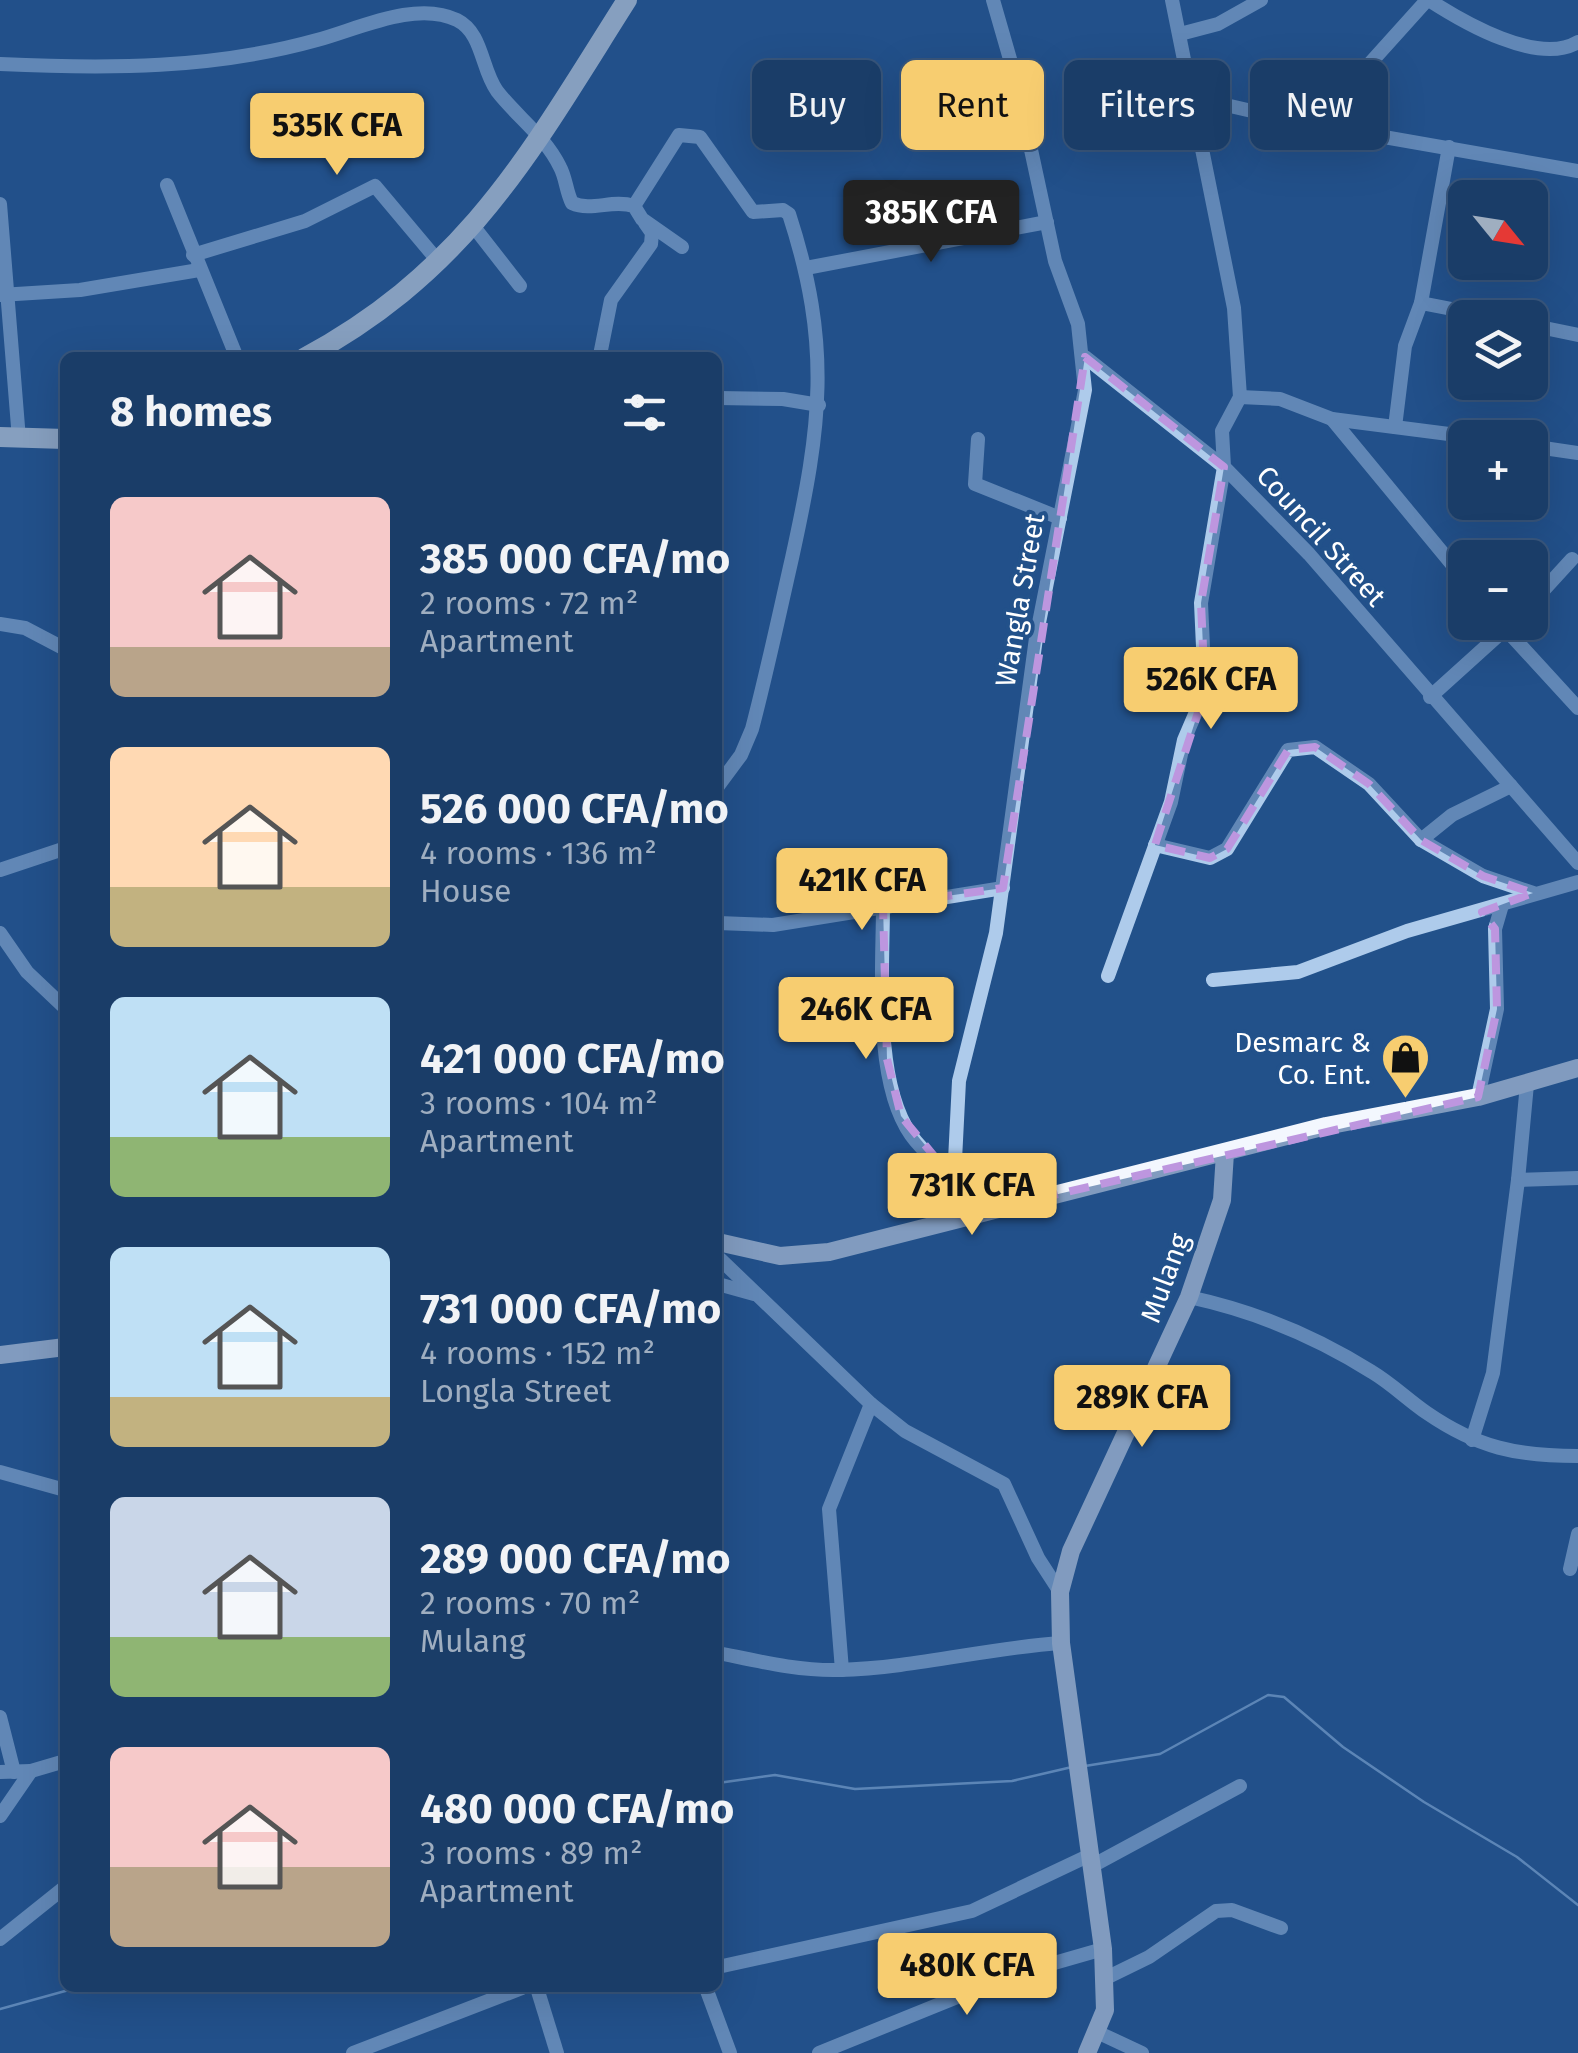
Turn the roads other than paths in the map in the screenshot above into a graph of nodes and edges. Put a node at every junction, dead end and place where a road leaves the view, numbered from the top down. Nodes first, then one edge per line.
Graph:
1 (627, 0) edge
2 (994, 0) edge
3 (1172, 0) edge
4 (1260, 0) edge
5 (1428, 0) edge
6 (1180, 34) junction
7 (1578, 42) edge
8 (1185, 60) edge
9 (1373, 60) edge
10 (0, 64) edge
11 (1388, 137) edge
12 (541, 140) junction
13 (1449, 148) junction
14 (1202, 150) edge
15 (1578, 172) edge
16 (167, 186) dead end
17 (0, 204) edge
18 (638, 212) junction
19 (1046, 222) junction
20 (474, 227) junction
21 (682, 247) dead end
22 (194, 254) junction
23 (438, 261) junction
24 (806, 268) junction
25 (200, 270) junction
26 (520, 286) dead end
27 (2, 296) edge
28 (1421, 303) junction
29 (1448, 308) edge
30 (1548, 329) edge
31 (1578, 335) edge
32 (234, 352) edge
33 (314, 352) edge
34 (603, 352) edge
35 (1085, 357) junction
36 (1240, 397) junction
37 (722, 398) edge
38 (819, 405) junction
39 (1332, 419) junction
40 (1395, 427) junction
41 (1448, 434) edge
42 (10, 438) edge
43 (60, 439) edge
44 (978, 439) dead end
45 (1548, 449) edge
46 (1578, 453) edge
47 (1224, 467) junction
48 (1060, 518) junction
49 (1448, 559) edge
50 (1572, 559) dead end
51 (1548, 585) edge
52 (0, 624) edge
53 (1489, 640) edge
54 (1518, 640) edge
55 (60, 646) edge
56 (1430, 697) junction
57 (1578, 708) edge
58 (722, 781) edge
59 (1511, 786) junction
60 (1421, 840) junction
61 (1155, 846) junction
62 (60, 850) dead end
63 (1578, 863) edge
64 (0, 870) edge
65 (1578, 882) edge
66 (1003, 888) junction
67 (1534, 893) junction
68 (1502, 904) junction
69 (883, 905) junction
70 (1482, 912) junction
71 (722, 923) edge
72 (1494, 930) junction
73 (0, 934) edge
74 (1108, 976) dead end
75 (1213, 980) dead end
76 (60, 1003) edge
77 (1578, 1068) edge
78 (1526, 1084) junction
79 (1478, 1098) junction
80 (1225, 1152) junction
81 (1578, 1178) edge
82 (954, 1180) junction
83 (1518, 1180) junction
84 (962, 1216) junction
85 (722, 1243) edge
86 (722, 1261) edge
87 (722, 1285) edge
88 (754, 1294) junction
89 (1189, 1297) junction
90 (60, 1348) edge
91 (0, 1354) edge
92 (871, 1404) junction
93 (1472, 1440) junction
94 (1578, 1456) edge
95 (0, 1472) edge
96 (60, 1489) edge
97 (1578, 1534) edge
98 (1570, 1569) dead end
99 (1060, 1592) junction
100 (1061, 1643) junction
101 (722, 1654) edge
102 (842, 1670) junction
103 (0, 1717) edge
104 (60, 1762) edge
105 (31, 1771) junction
106 (7, 1772) edge
107 (1240, 1786) dead end
108 (0, 1816) edge
109 (1091, 1860) junction
110 (60, 1891) edge
111 (1281, 1928) dead end
112 (0, 1939) edge
113 (1103, 1949) junction
114 (722, 1966) edge
115 (1104, 1979) junction
116 (512, 1992) edge
117 (538, 1992) edge
118 (707, 1992) edge
119 (1099, 2033) junction
120 (354, 2053) edge
121 (558, 2053) edge
122 (730, 2053) edge
123 (819, 2053) edge
124 (1087, 2053) edge
125 (1142, 2053) edge

1 - 12 highway
2 - 19 street, Wangla Street
3 - 6 street, Council Street
4 - 6 street
5 - 7 street
5 - 9 street
6 - 8 street, Council Street
10 - 12 street
11 - 13 street
12 - 18 street
12 - 20 highway
13 - 15 street
13 - 28 street
14 - 36 street, Council Street
16 - 22 street
17 - 27 street
18 - 21 street
18 - 24 street
18 - 34 street
19 - 24 street
19 - 35 street, Wangla Street
20 - 23 highway
20 - 26 street
22 - 23 street
22 - 25 street
23 - 33 highway
24 - 38 street
25 - 27 street
25 - 32 street
27 - 42 street
28 - 29 street
28 - 40 street
30 - 31 street
35 - 47 street
35 - 48 street, Wangla Street
36 - 39 street
36 - 47 street, Council Street
37 - 38 street
38 - 58 street
39 - 40 street
39 - 49 street
40 - 41 street
42 - 43 highway
44 - 48 street
45 - 46 street
47 - 56 street, Council Street
47 - 61 street
48 - 66 street, Wangla Street
50 - 51 street
52 - 55 street
53 - 56 street
54 - 57 street
56 - 59 street, Council Street
59 - 60 street
59 - 63 street, Council Street
60 - 61 street
60 - 67 street
61 - 74 street
62 - 64 street
65 - 67 street
66 - 69 street
66 - 82 street, Wangla Street
67 - 68 street
68 - 70 street
68 - 72 street
69 - 71 street
69 - 82 street
70 - 72 street
70 - 75 street
72 - 79 street
73 - 76 street
77 - 78 main road
78 - 79 main road
78 - 83 street
79 - 80 main road
80 - 84 main road
80 - 89 main road, Mulang
81 - 83 street
82 - 84 street, Wangla Street
83 - 93 street
84 - 85 main road
86 - 88 street
87 - 88 street
88 - 92 street
89 - 93 street
89 - 99 main road, Mulang
90 - 91 main road
92 - 99 street
92 - 102 street
93 - 94 street
95 - 96 street
97 - 98 street
99 - 100 main road, Mulang
100 - 102 street
100 - 109 main road, Mulang
101 - 102 street
103 - 106 street
104 - 105 street
105 - 106 street
105 - 108 street
107 - 109 street
109 - 113 main road, Mulang
109 - 114 street
110 - 112 street
111 - 115 street
113 - 115 main road, Mulang
113 - 123 street
115 - 119 main road, Mulang
116 - 120 street
117 - 121 street
118 - 122 street
119 - 124 main road
119 - 125 street

